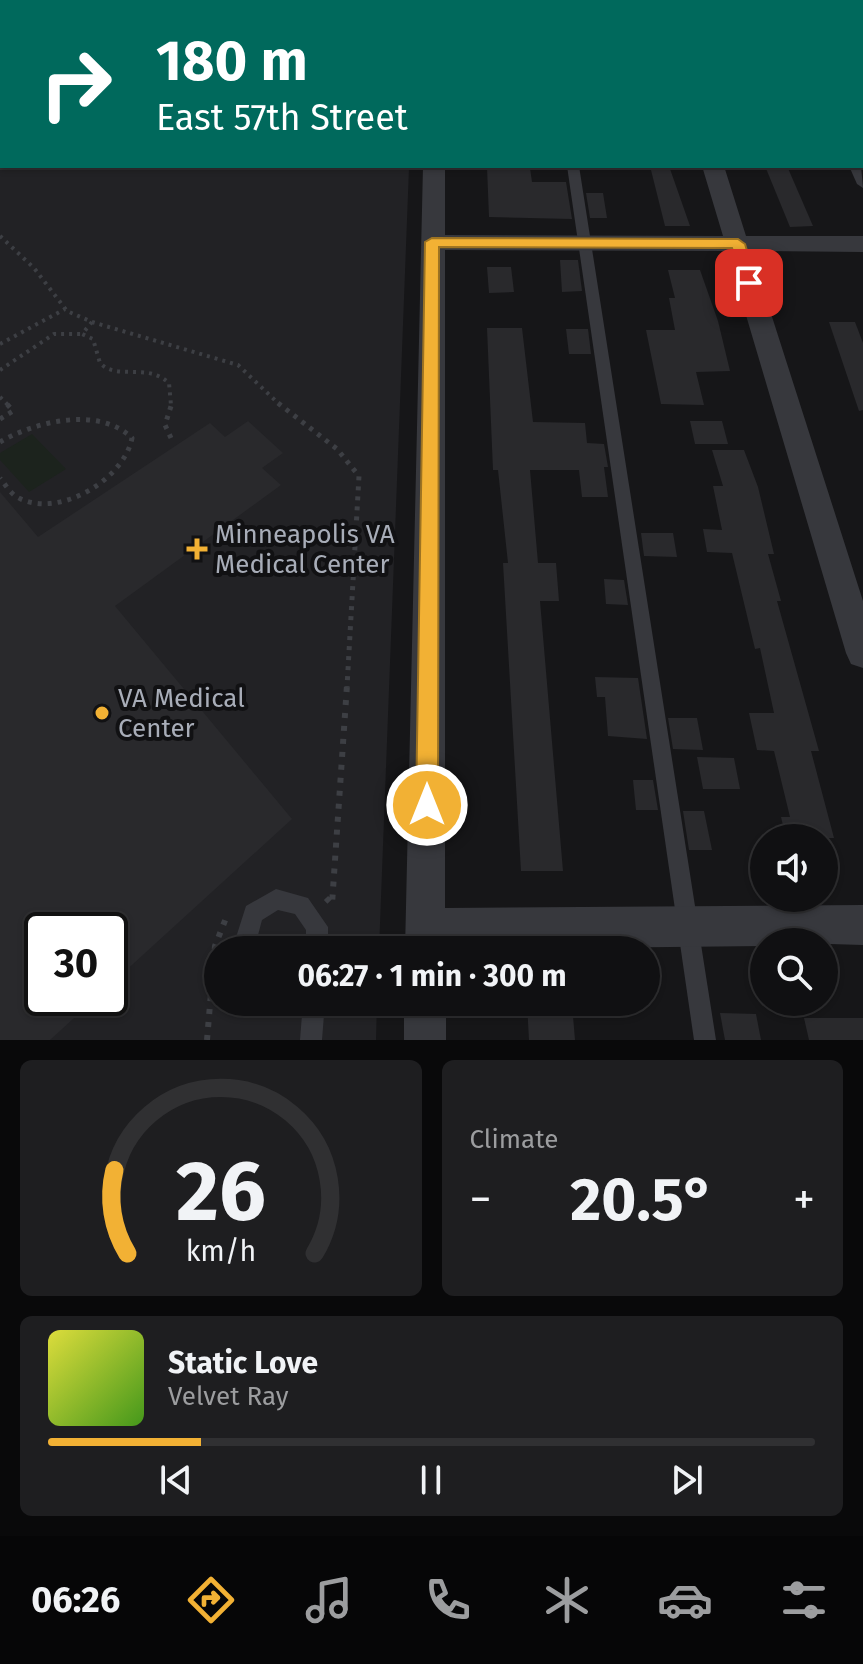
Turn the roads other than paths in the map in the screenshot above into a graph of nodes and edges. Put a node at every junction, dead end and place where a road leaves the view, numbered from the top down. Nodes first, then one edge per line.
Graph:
1 (434, 168) edge
2 (573, 168) edge
3 (714, 168) edge
4 (432, 242) junction
5 (586, 244) junction
6 (738, 244) junction
7 (863, 244) edge
8 (863, 653) edge
9 (863, 925) edge
10 (688, 926) junction
11 (247, 936) edge
12 (317, 936) edge
13 (426, 936) edge
14 (486, 936) edge
15 (313, 1016) edge
16 (425, 1016) edge
17 (311, 1040) edge
18 (425, 1040) edge
19 (705, 1040) edge

1 - 4 street
2 - 5 lane
3 - 6 street
4 - 5 street
4 - 13 street
5 - 6 street
5 - 10 lane
6 - 7 street
6 - 8 street
9 - 10 street
10 - 14 street
10 - 19 lane
11 - 12 lane
15 - 17 lane
16 - 18 street

